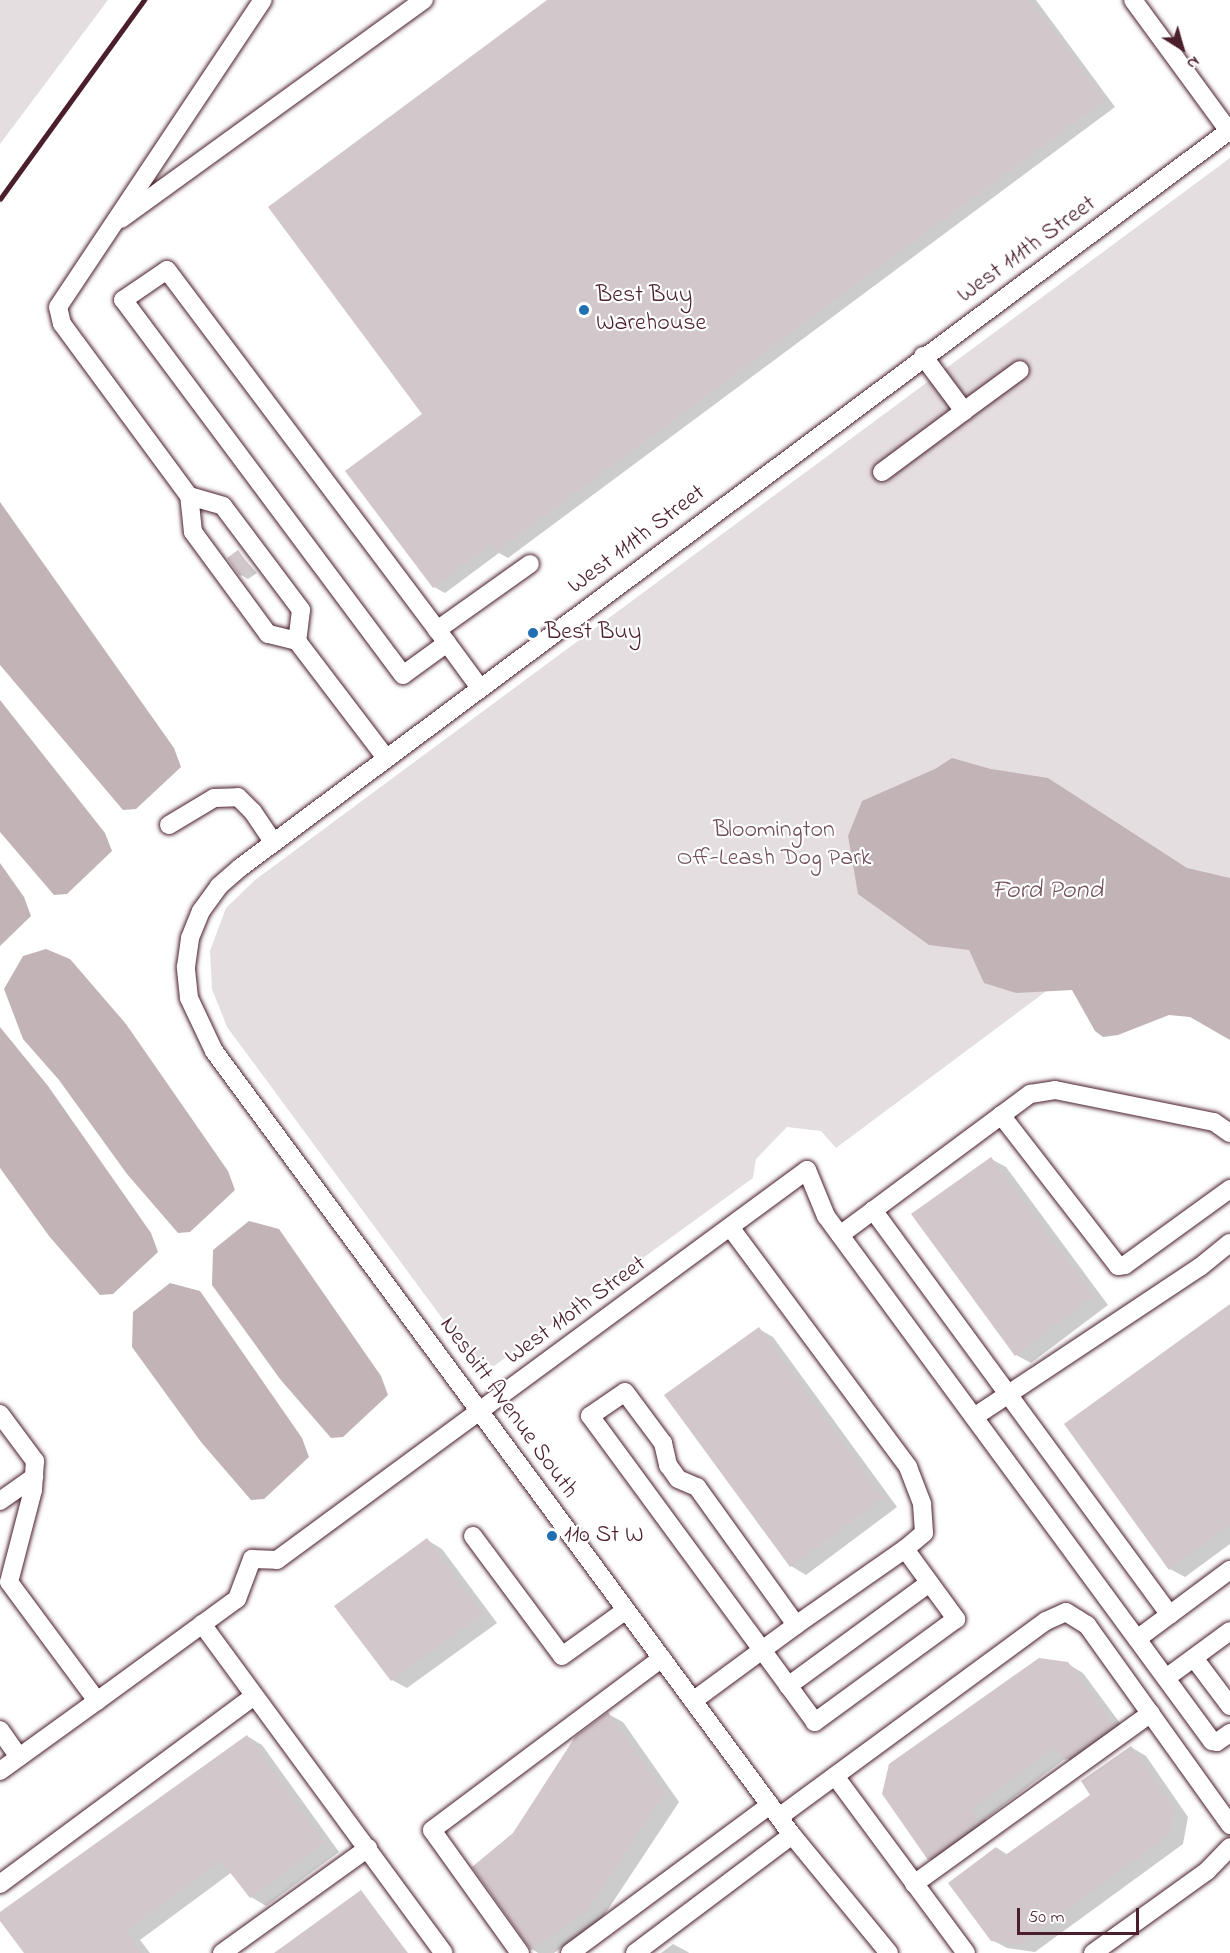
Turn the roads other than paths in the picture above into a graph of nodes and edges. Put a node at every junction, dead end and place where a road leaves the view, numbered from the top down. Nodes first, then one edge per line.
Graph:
1 (263, 0) edge
2 (423, 0) edge
3 (1133, 0) edge
4 (1229, 130) edge
5 (112, 226) junction
6 (924, 356) junction
7 (1020, 370) dead end
8 (964, 411) junction
9 (882, 472) dead end
10 (189, 496) junction
11 (530, 564) dead end
12 (442, 637) junction
13 (297, 641) junction
14 (480, 688) junction
15 (386, 758) junction
16 (169, 825) dead end
17 (273, 842) junction
18 (214, 1051) joint
19 (1001, 1115) junction
20 (1230, 1133) edge
21 (1230, 1189) edge
22 (873, 1210) junction
23 (730, 1227) junction
24 (840, 1235) junction
25 (1230, 1243) edge
26 (1007, 1392) junction
27 (480, 1411) junction
28 (0, 1414) edge
29 (974, 1417) junction
30 (34, 1476) junction
31 (0, 1501) edge
32 (473, 1536) dead end
33 (905, 1550) junction
34 (1230, 1570) edge
35 (930, 1583) junction
36 (626, 1610) junction
37 (1170, 1615) junction
38 (202, 1624) junction
39 (796, 1625) junction
40 (1230, 1631) edge
41 (1137, 1639) junction
42 (762, 1650) junction
43 (662, 1658) junction
44 (1194, 1658) junction
45 (1166, 1678) junction
46 (788, 1686) junction
47 (254, 1695) junction
48 (97, 1701) junction
49 (693, 1701) junction
50 (1230, 1707) edge
51 (1151, 1713) junction
52 (0, 1730) edge
53 (1230, 1733) edge
54 (19, 1757) junction
55 (0, 1771) edge
56 (835, 1776) junction
57 (774, 1811) junction
58 (1230, 1824) edge
59 (792, 1835) junction
60 (1230, 1847) edge
61 (368, 1848) junction
62 (827, 1881) junction
63 (0, 1884) edge
64 (914, 1884) junction
65 (222, 1953) edge
66 (444, 1953) edge
67 (520, 1953) edge
68 (570, 1953) edge
69 (635, 1953) edge
70 (874, 1953) edge
71 (888, 1953) edge
72 (966, 1953) edge
73 (1093, 1953) edge

1 - 5 street
2 - 5 street
3 - 4 street
4 - 6 street, West 111th Street
5 - 10 street
6 - 8 street
6 - 14 street, West 111th Street
7 - 8 street
8 - 9 street
10 - 13 street
10 - 13 street
11 - 12 street
12 - 12 street
12 - 14 street
13 - 15 street
14 - 15 street, West 111th Street
15 - 17 street, West 111th Street
16 - 17 street
17 - 18 street, West 111th Street
18 - 27 street, Nesbitt Avenue South
19 - 20 street
19 - 21 street
19 - 22 street
22 - 24 street
22 - 26 street
23 - 24 street, West 110th Street
23 - 27 street, West 110th Street
23 - 33 street
24 - 29 street
25 - 26 street
26 - 29 street
26 - 37 street
27 - 36 street, Nesbitt Avenue South
27 - 38 street, West 110th Street
28 - 30 street
29 - 41 street
30 - 31 street
30 - 48 street
32 - 36 street
33 - 35 street
33 - 39 street
34 - 37 street
35 - 46 street
35 - 46 street
36 - 43 street, Nesbitt Avenue South
37 - 41 street
38 - 47 street
38 - 48 street
39 - 42 street
39 - 42 street
40 - 44 street
41 - 45 street
42 - 46 street
42 - 49 street
43 - 49 street, Nesbitt Avenue South
43 - 67 street
44 - 45 street
44 - 50 street
45 - 53 street
47 - 61 street
47 - 63 street
48 - 54 street
49 - 57 street, Nesbitt Avenue South
51 - 56 street
51 - 58 street
51 - 64 street
52 - 54 street
54 - 55 street
56 - 57 street
56 - 64 street
57 - 59 street, Nesbitt Avenue South
57 - 68 street
59 - 62 street, Nesbitt Avenue South
59 - 69 street
60 - 73 street
61 - 65 street
61 - 66 street
62 - 70 street, Nesbitt Avenue South
62 - 71 street, Nesbitt Avenue South
64 - 72 street

